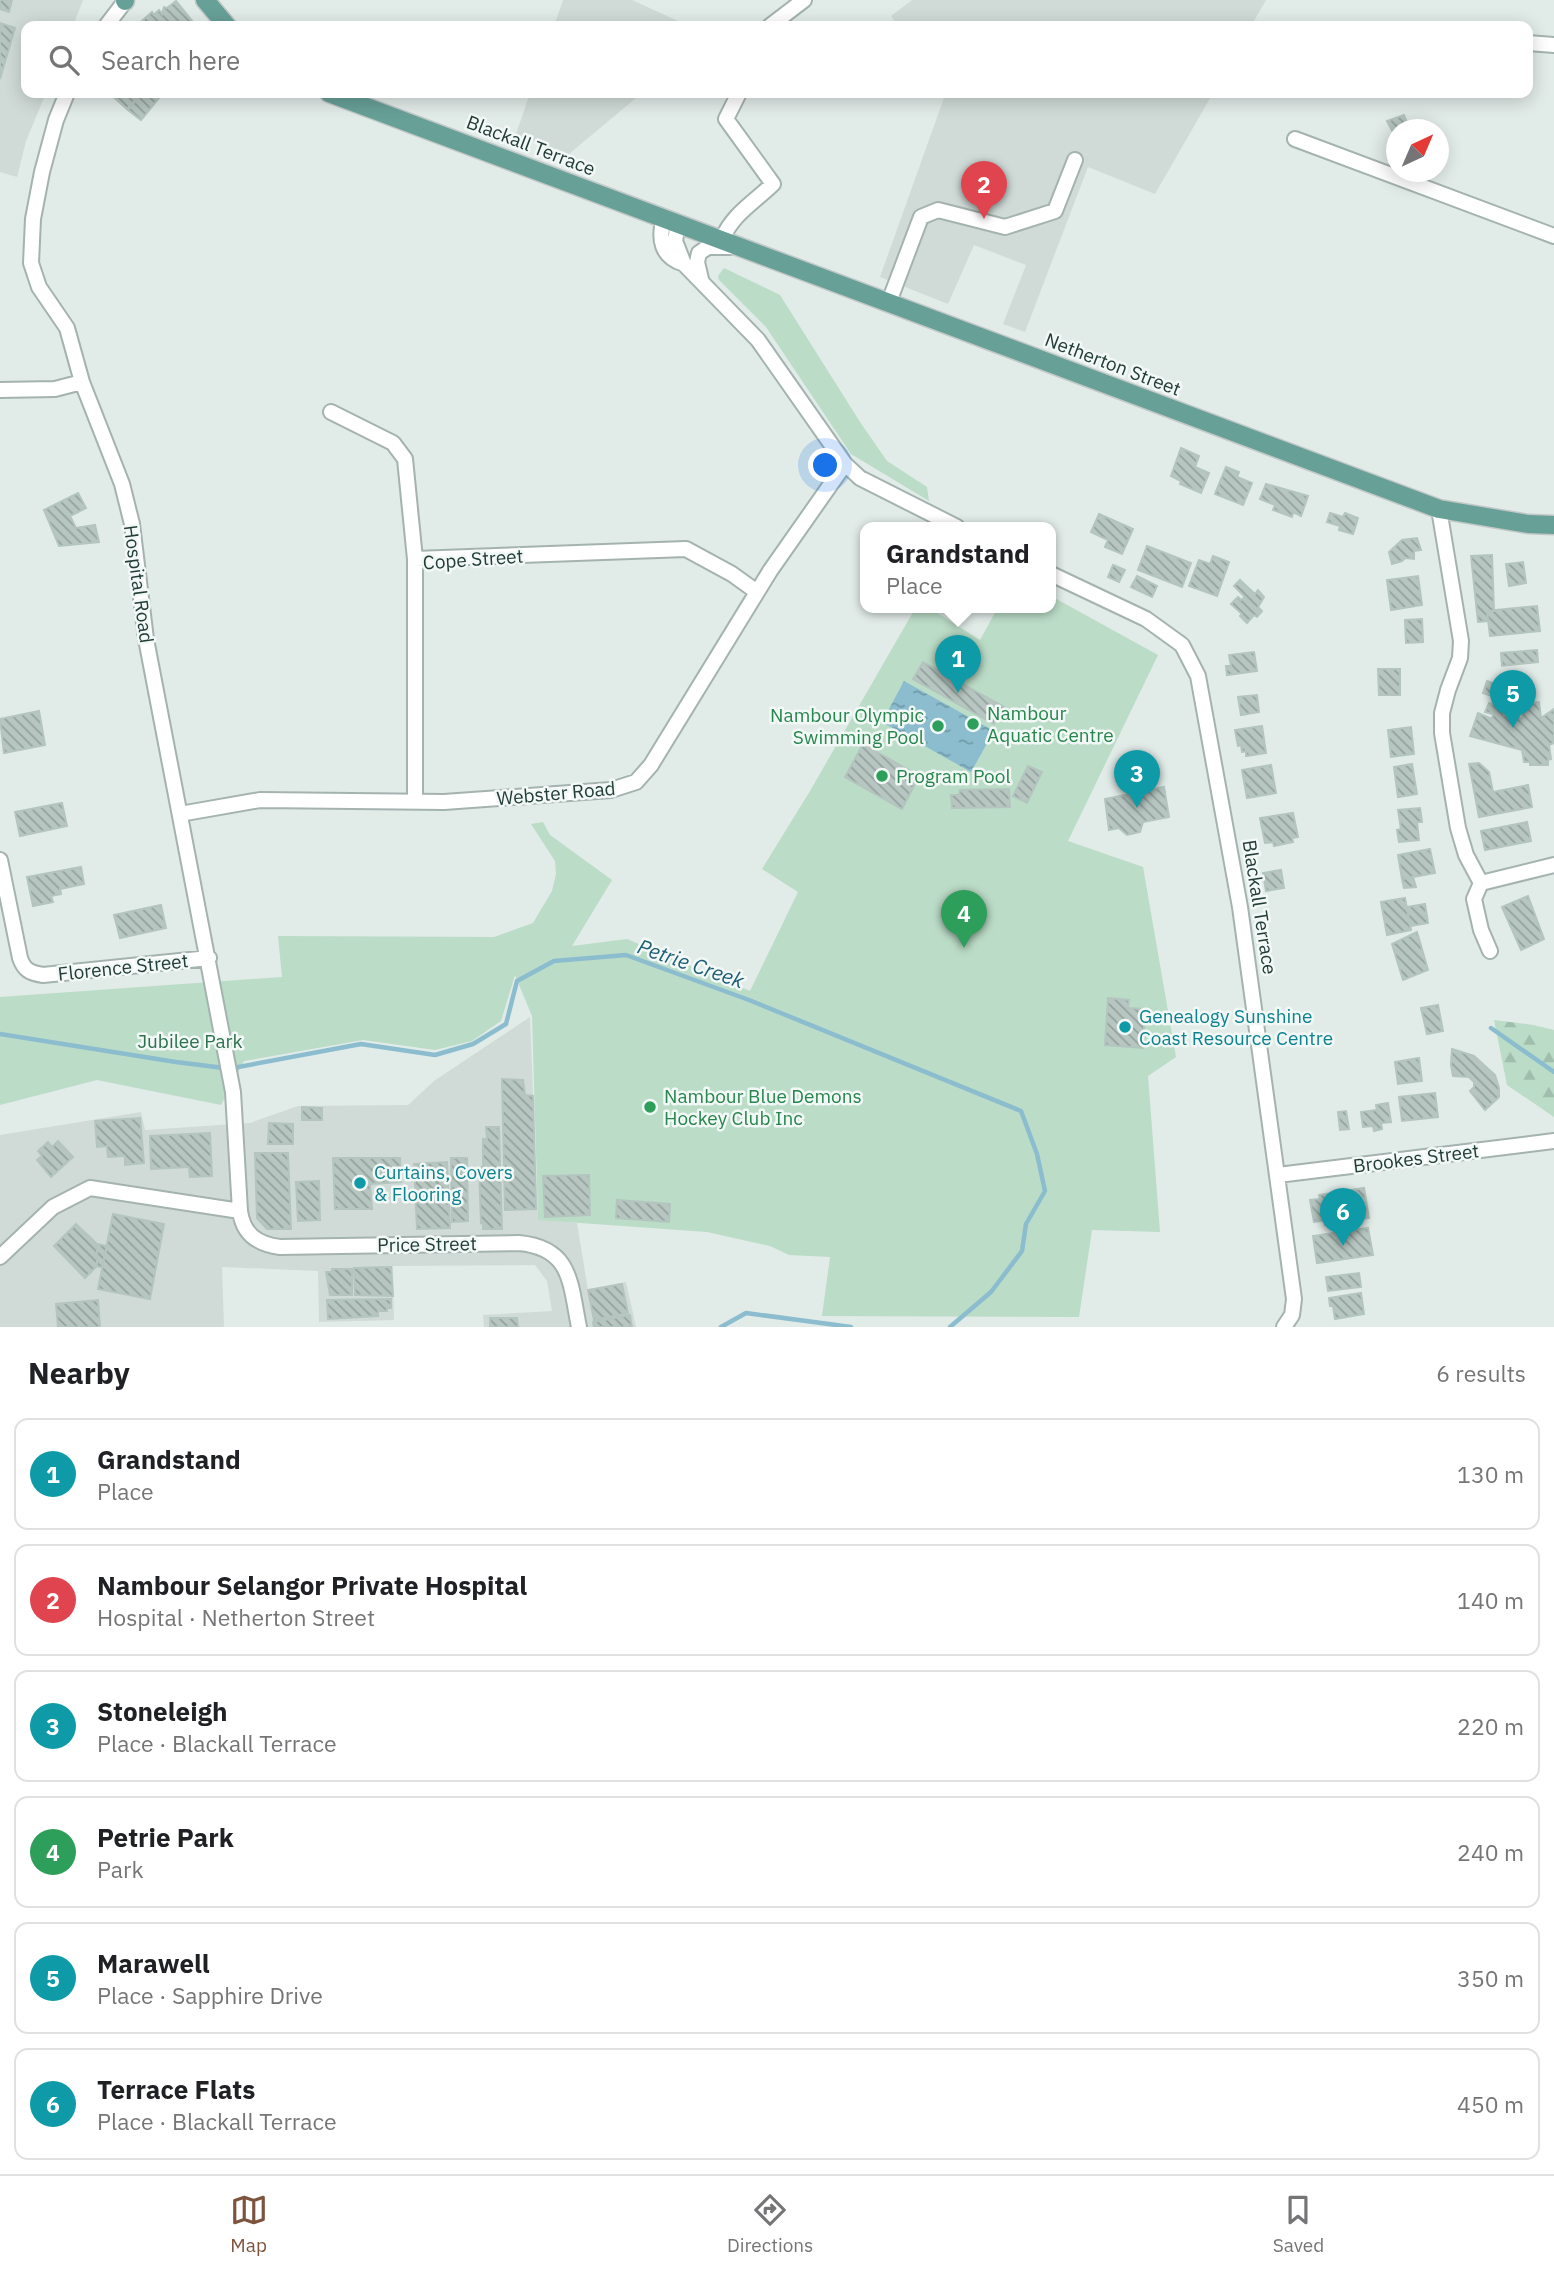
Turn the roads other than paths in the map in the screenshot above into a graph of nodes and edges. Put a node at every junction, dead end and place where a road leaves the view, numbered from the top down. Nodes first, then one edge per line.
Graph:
1 (126, 0) edge
2 (205, 0) edge
3 (804, 0) edge
4 (110, 21) edge
5 (223, 21) edge
6 (777, 21) edge
7 (1533, 43) edge
8 (1554, 45) edge
9 (65, 98) edge
10 (342, 98) edge
11 (736, 98) edge
12 (1295, 139) dead end
13 (1074, 160) dead end
14 (671, 220) junction
15 (1554, 236) edge
16 (722, 239) junction
17 (742, 247) junction
18 (702, 281) junction
19 (889, 302) junction
20 (82, 382) junction
21 (0, 390) edge
22 (331, 412) dead end
23 (845, 464) junction
24 (1439, 509) junction
25 (947, 522) edge
26 (1554, 525) edge
27 (415, 559) junction
28 (1056, 576) edge
29 (757, 592) junction
30 (415, 802) junction
31 (180, 814) junction
32 (0, 860) edge
33 (1554, 864) edge
34 (1481, 883) junction
35 (1490, 951) dead end
36 (209, 958) junction
37 (233, 1092) joint
38 (1554, 1141) edge
39 (1278, 1175) junction
40 (240, 1211) junction
41 (0, 1257) edge
42 (579, 1327) edge
43 (1284, 1327) edge

1 - 4 street
2 - 5 main road
3 - 6 street
7 - 8 street
9 - 20 street, Hospital Road
10 - 14 main road, Blackall Terrace
11 - 16 street
12 - 15 street
13 - 19 street
14 - 16 main road, Netherton Street
14 - 18 street
16 - 17 main road, Netherton Street
17 - 18 street
17 - 19 main road, Netherton Street
18 - 23 street
19 - 24 main road, Netherton Street
20 - 21 street
20 - 31 street, Hospital Road
22 - 27 street
23 - 25 street
23 - 29 street, Webster Road
24 - 26 main road, Netherton Street
24 - 34 street
27 - 29 street, Cope Street
27 - 30 street, Cope Street
28 - 39 street, Blackall Terrace
29 - 30 street, Webster Road
30 - 31 street, Webster Road
31 - 36 street, Hospital Road
32 - 36 street, Florence Street
33 - 34 street
34 - 35 street
36 - 37 street, Hospital Road
37 - 40 street, Price Street
38 - 39 street, Brookes Street
39 - 43 street, Blackall Terrace
40 - 41 street
40 - 42 street, Price Street

